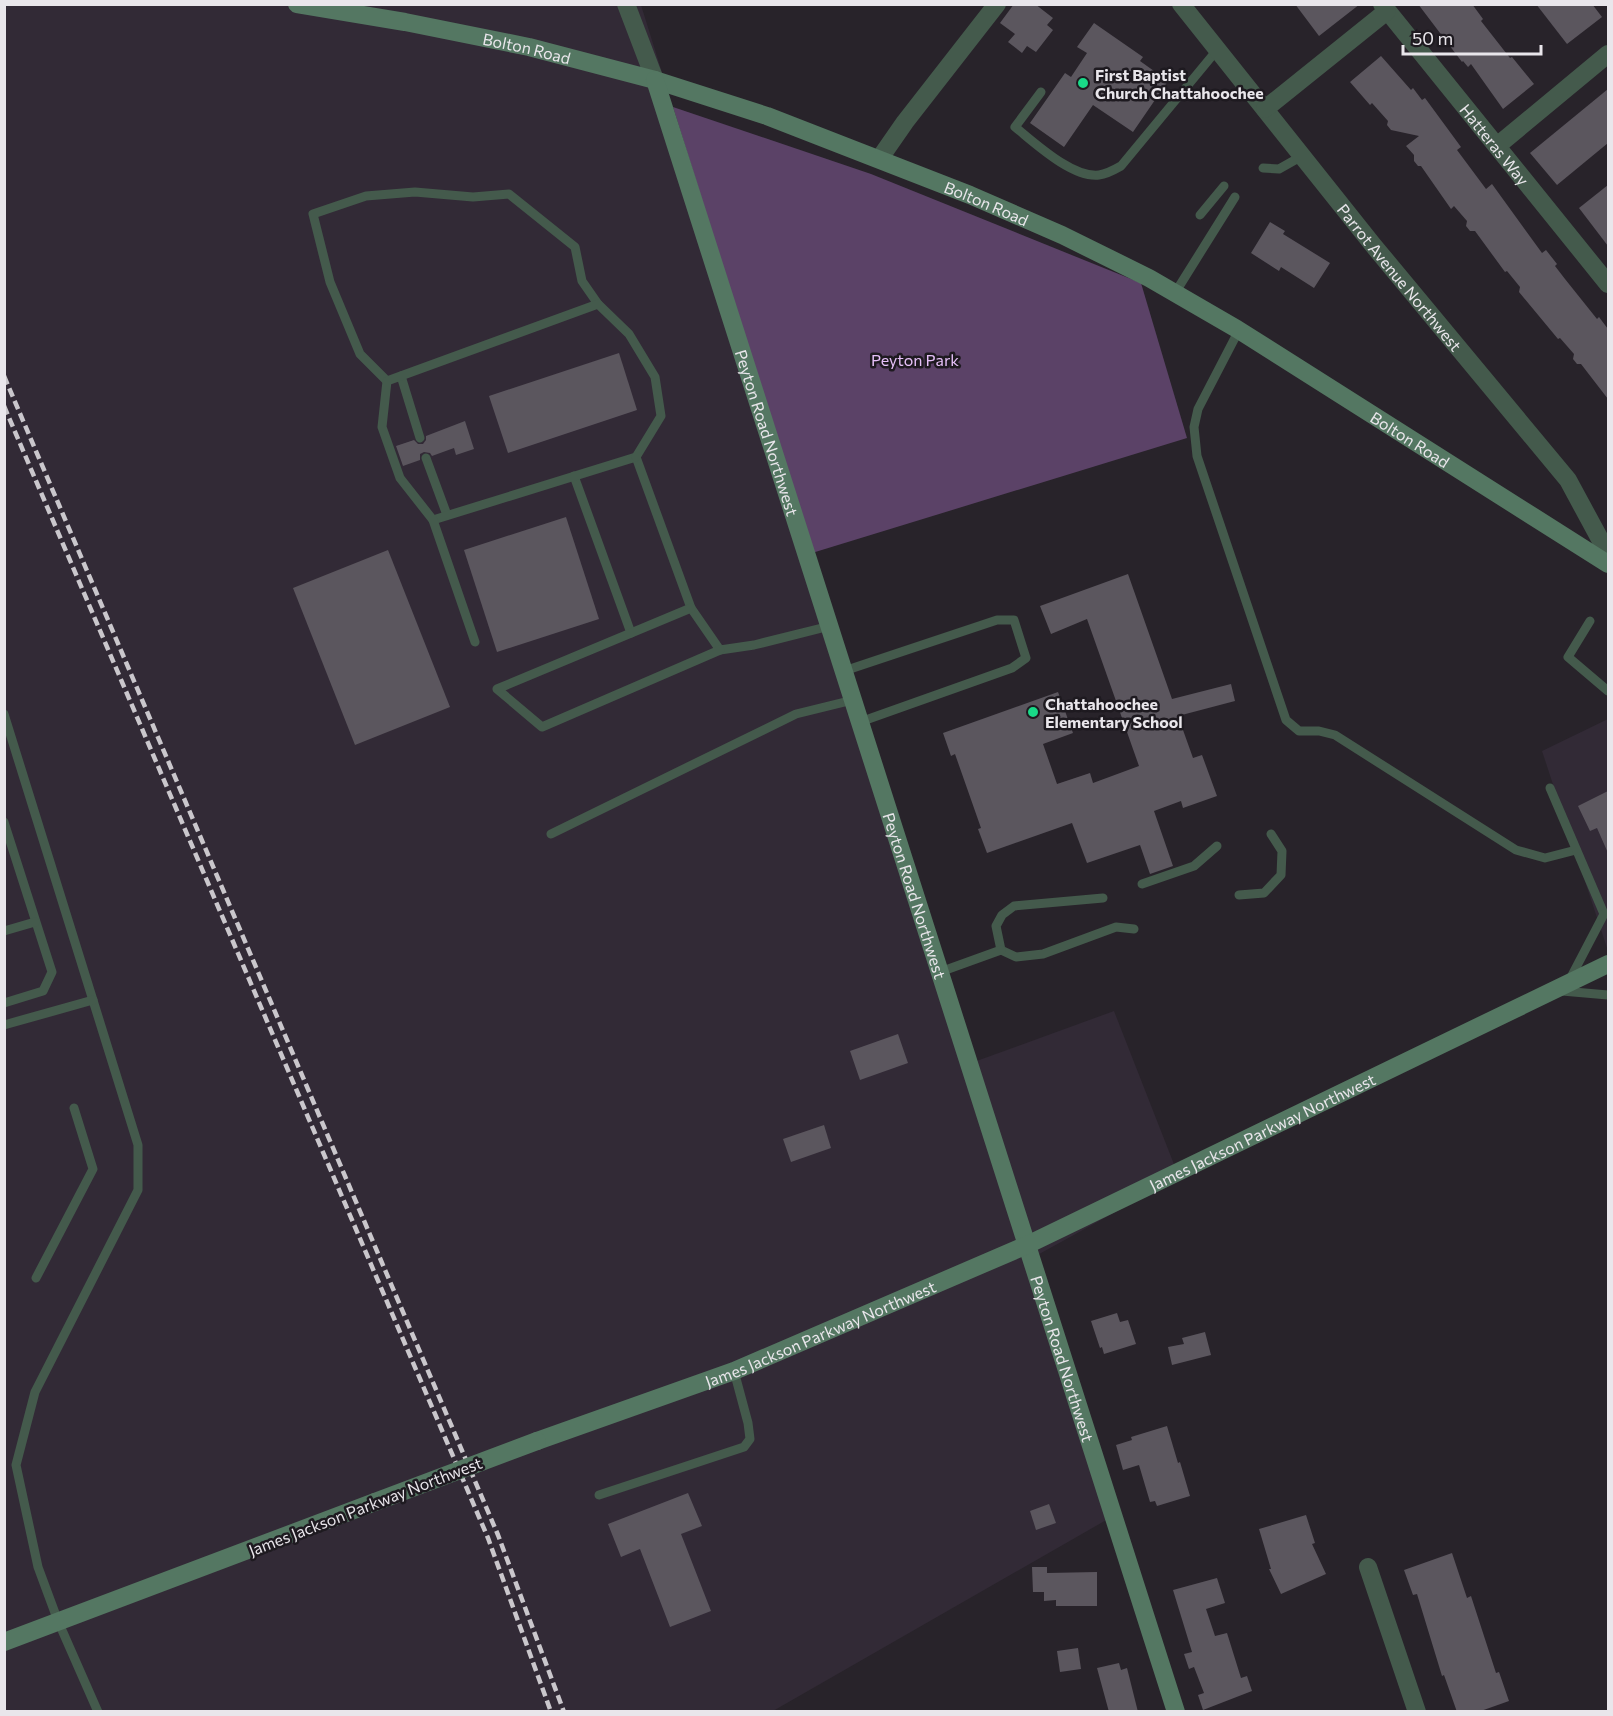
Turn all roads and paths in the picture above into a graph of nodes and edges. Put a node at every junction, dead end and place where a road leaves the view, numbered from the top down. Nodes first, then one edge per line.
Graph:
1 (297, 4) edge
2 (626, 4) edge
3 (997, 4) edge
4 (1181, 4) edge
5 (1384, 8) edge
6 (1217, 50) junction
7 (1608, 54) edge
8 (655, 80) junction
9 (1041, 92) dead end
10 (1264, 109) junction
11 (1497, 146) junction
12 (1302, 156) junction
13 (880, 158) junction
14 (1263, 168) dead end
15 (1224, 186) dead end
16 (1235, 197) dead end
17 (1200, 215) dead end
18 (1608, 284) edge
19 (1174, 293) junction
20 (598, 304) junction
21 (1239, 330) junction
22 (401, 376) junction
23 (387, 381) junction
24 (420, 438) dead end
25 (636, 457) junction
26 (426, 458) dead end
27 (574, 476) junction
28 (447, 515) junction
29 (433, 520) junction
30 (1608, 554) edge
31 (1608, 564) edge
32 (691, 608) junction
33 (1590, 621) dead end
34 (830, 626) junction
35 (631, 633) junction
36 (475, 642) dead end
37 (720, 650) junction
38 (844, 671) junction
39 (1608, 691) edge
40 (853, 700) junction
41 (4, 714) edge
42 (860, 722) junction
43 (1550, 788) dead end
44 (4, 822) edge
45 (551, 834) dead end
46 (1271, 834) dead end
47 (1217, 846) dead end
48 (1576, 850) junction
49 (1142, 884) dead end
50 (1239, 895) dead end
51 (1103, 898) dead end
52 (1606, 914) edge
53 (35, 922) junction
54 (1134, 929) dead end
55 (4, 931) edge
56 (1001, 950) junction
57 (1608, 964) edge
58 (940, 972) junction
59 (1560, 987) junction
60 (1608, 995) edge
61 (93, 1000) junction
62 (4, 1003) edge
63 (4, 1025) edge
64 (74, 1108) dead end
65 (1027, 1245) junction
66 (36, 1278) dead end
67 (734, 1371) junction
68 (599, 1495) dead end
69 (1368, 1567) dead end
70 (58, 1622) junction
71 (4, 1642) edge
72 (98, 1712) edge
73 (1176, 1712) edge
74 (1417, 1712) edge

1 - 8 main road, Bolton Road
2 - 8 street
3 - 13 street
4 - 6 street, Parrot Avenue Northwest
5 - 10 street
5 - 11 street, Hatteras Way
6 - 9 lane
6 - 10 street, Parrot Avenue Northwest
7 - 11 street
8 - 13 main road, Bolton Road
8 - 34 main road, Peyton Road Northwest
10 - 12 street, Parrot Avenue Northwest
11 - 18 street, Hatteras Way
12 - 14 lane
12 - 30 street, Parrot Avenue Northwest
13 - 19 main road, Bolton Road
15 - 17 lane
16 - 19 lane
19 - 21 main road, Bolton Road
20 - 22 lane
20 - 23 lane
20 - 25 lane
21 - 31 main road, Bolton Road
21 - 48 lane
22 - 23 lane
22 - 24 lane
23 - 29 lane
25 - 27 lane
25 - 32 lane
26 - 28 lane
27 - 28 lane
27 - 35 lane
28 - 29 lane
29 - 36 lane
32 - 35 lane
32 - 37 lane
33 - 39 lane
34 - 37 lane
34 - 38 main road, Peyton Road Northwest
35 - 37 lane
38 - 40 main road, Peyton Road Northwest
38 - 42 lane
40 - 42 main road, Peyton Road Northwest
40 - 45 lane
41 - 61 lane
42 - 58 main road, Peyton Road Northwest
43 - 48 lane
44 - 53 lane
46 - 50 lane
47 - 49 lane
48 - 52 lane
51 - 56 lane
52 - 59 lane
53 - 55 lane
53 - 62 lane
54 - 56 lane
56 - 58 lane
57 - 59 main road, James Jackson Parkway Northwest
58 - 65 main road, Peyton Road Northwest
59 - 60 lane
59 - 65 main road, James Jackson Parkway Northwest
61 - 63 lane
61 - 70 lane
64 - 66 lane
65 - 67 main road, James Jackson Parkway Northwest
65 - 73 main road, Peyton Road Northwest
67 - 68 lane
67 - 70 main road, James Jackson Parkway Northwest, bridge
69 - 74 street
70 - 71 main road, James Jackson Parkway Northwest
70 - 72 lane

